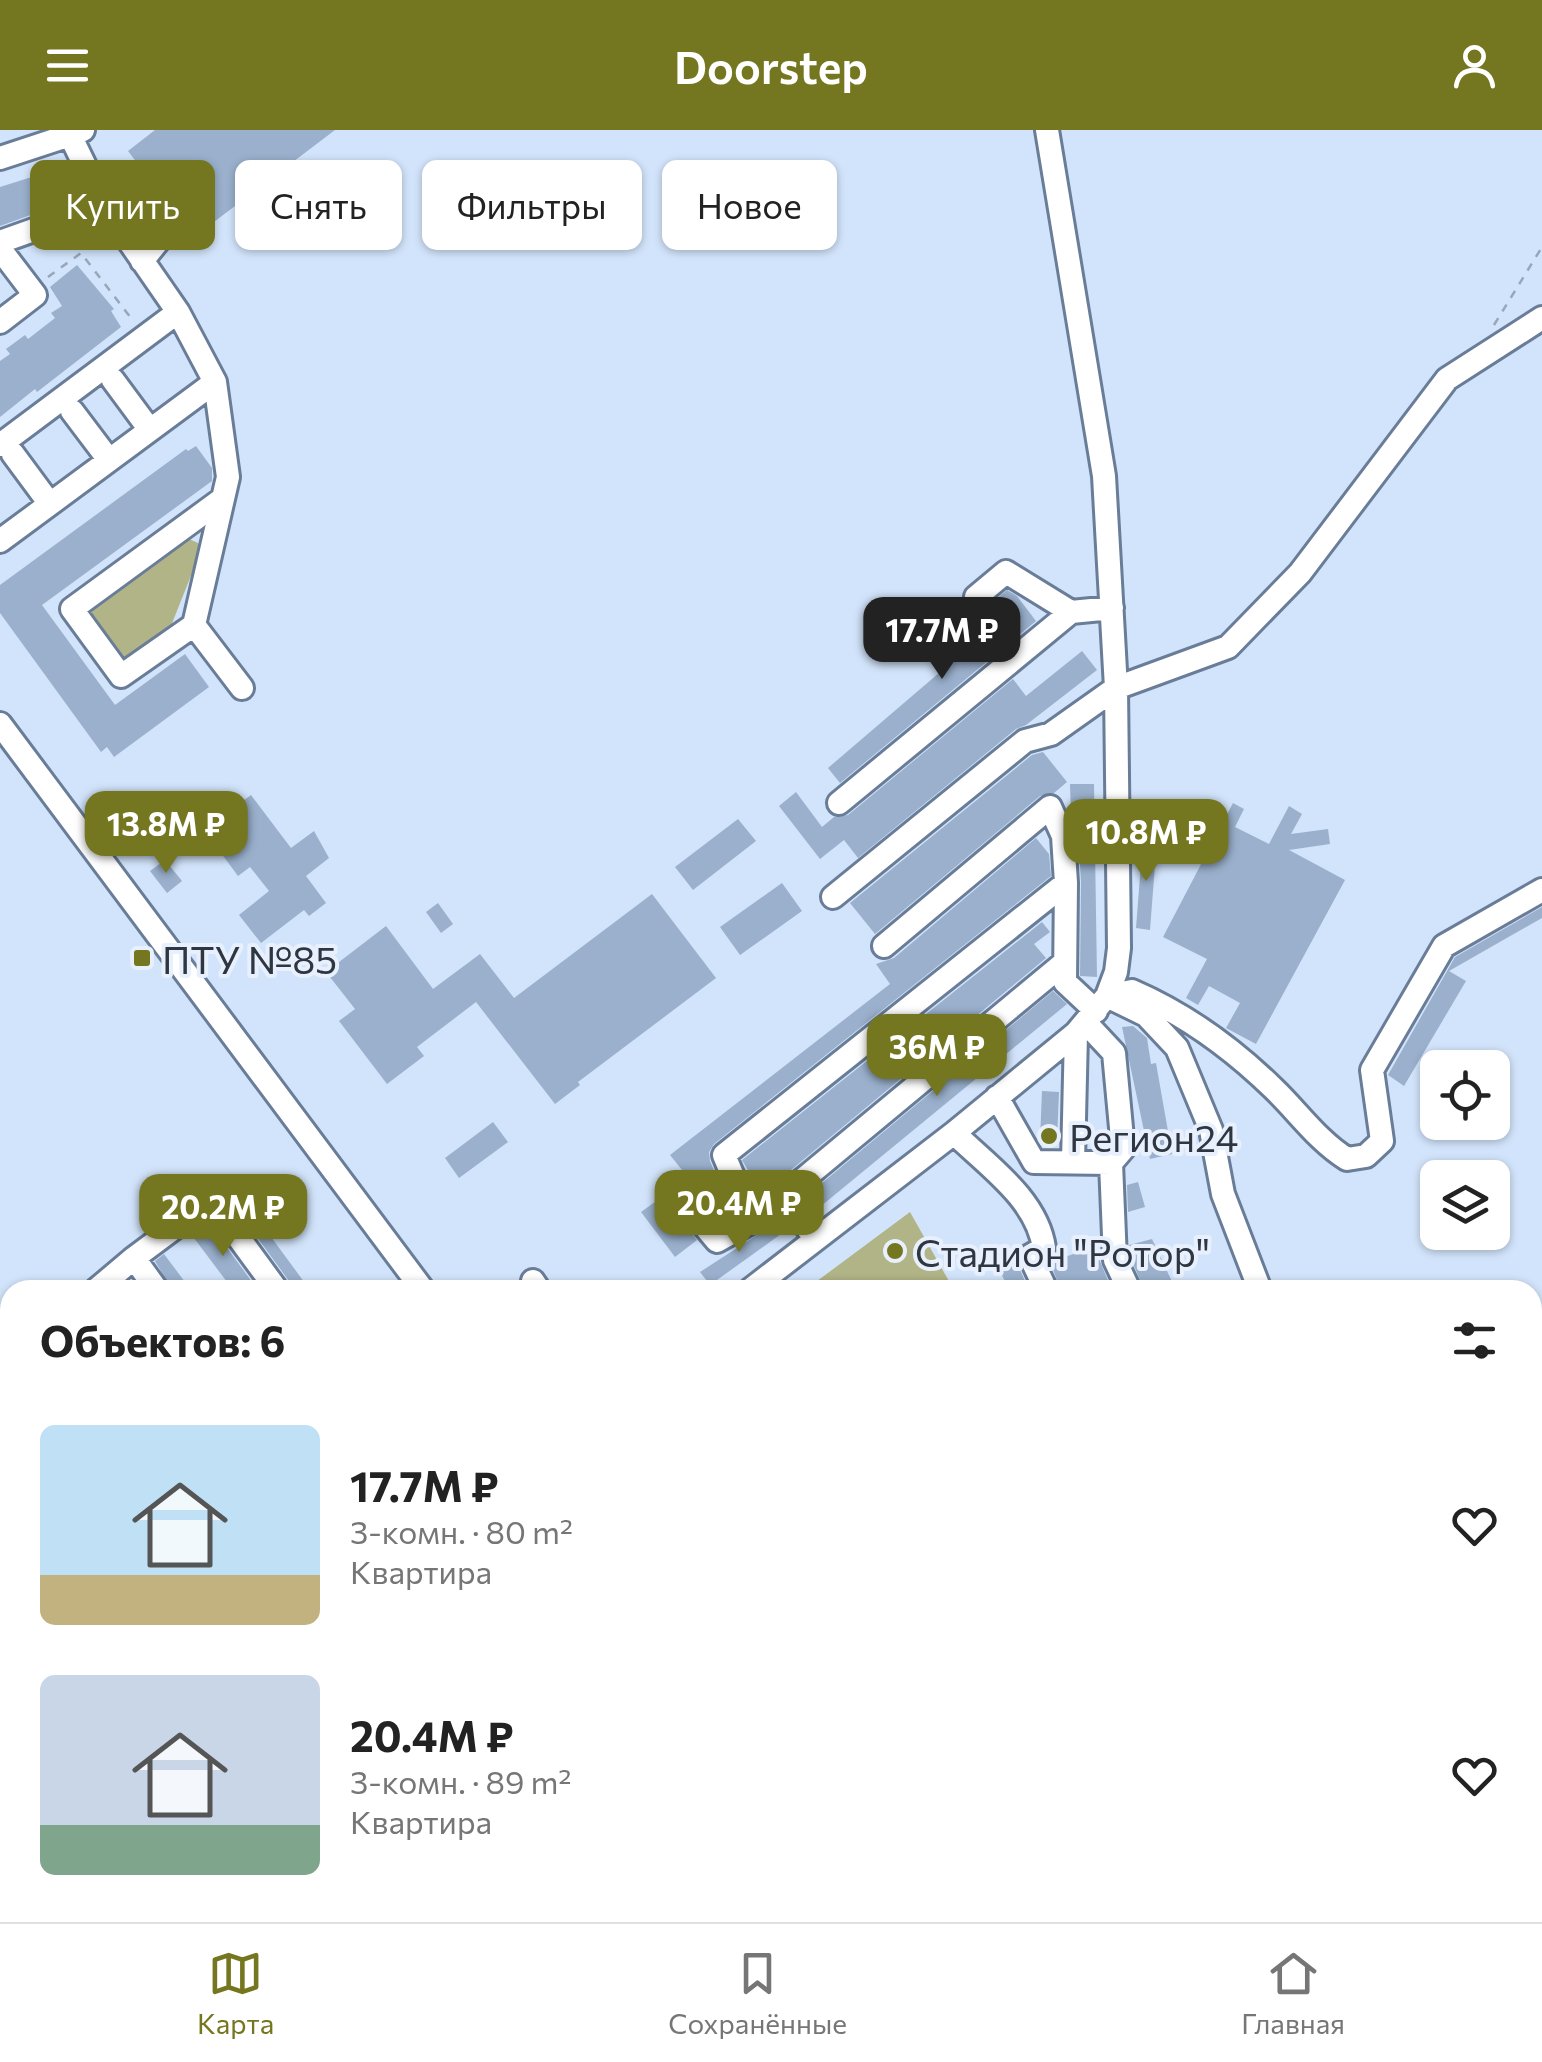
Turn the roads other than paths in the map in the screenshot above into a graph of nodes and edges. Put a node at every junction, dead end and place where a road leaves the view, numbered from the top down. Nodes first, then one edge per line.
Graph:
1 (1047, 130) edge
2 (77, 132) edge
3 (0, 158) edge
4 (87, 160) edge
5 (30, 234) edge
6 (0, 245) edge
7 (134, 250) edge
8 (151, 250) edge
9 (142, 261) junction
10 (178, 312) junction
11 (1542, 318) edge
12 (0, 322) edge
13 (113, 380) dead end
14 (215, 382) junction
15 (72, 411) dead end
16 (150, 430) junction
17 (7, 450) edge
18 (109, 460) junction
19 (221, 500) junction
20 (50, 504) junction
21 (0, 541) edge
22 (976, 596) dead end
23 (1112, 608) junction
24 (1071, 612) junction
25 (194, 626) junction
26 (242, 688) dead end
27 (1116, 688) junction
28 (0, 724) edge
29 (839, 803) dead end
30 (1066, 883) junction
31 (1542, 890) edge
32 (833, 897) dead end
33 (884, 946) dead end
34 (1064, 963) junction
35 (1091, 1016) junction
36 (998, 1097) junction
37 (954, 1132) junction
38 (1073, 1162) junction
39 (1111, 1163) junction
40 (783, 1196) junction
41 (680, 1197) dead end
42 (760, 1217) junction
43 (815, 1238) junction
44 (134, 1258) junction
45 (108, 1280) edge
46 (150, 1280) edge
47 (270, 1280) edge
48 (416, 1280) edge
49 (762, 1280) edge
50 (1041, 1280) edge
51 (1124, 1280) edge
52 (1256, 1280) edge

1 - 23 street
2 - 3 street
2 - 4 street
5 - 6 street
6 - 12 street
7 - 9 street
8 - 9 street
9 - 10 street
10 - 14 street
10 - 17 street
11 - 27 street
13 - 16 street
14 - 16 street
14 - 19 street
15 - 18 street
16 - 18 street
17 - 20 street
18 - 20 street
19 - 25 street
19 - 25 street
20 - 21 street
22 - 24 street
23 - 24 street
23 - 27 street
24 - 29 street
25 - 26 street
27 - 32 street
27 - 35 street
28 - 48 street
30 - 33 street
30 - 34 street
30 - 42 street
31 - 35 street
34 - 35 street
34 - 40 street
35 - 36 street
35 - 38 street
35 - 39 street
35 - 52 street
36 - 37 street
36 - 38 street
37 - 43 street
37 - 50 street
38 - 39 street
39 - 51 street
40 - 42 street
40 - 43 street
41 - 42 street
43 - 49 street
44 - 45 street
44 - 46 street
44 - 47 street

